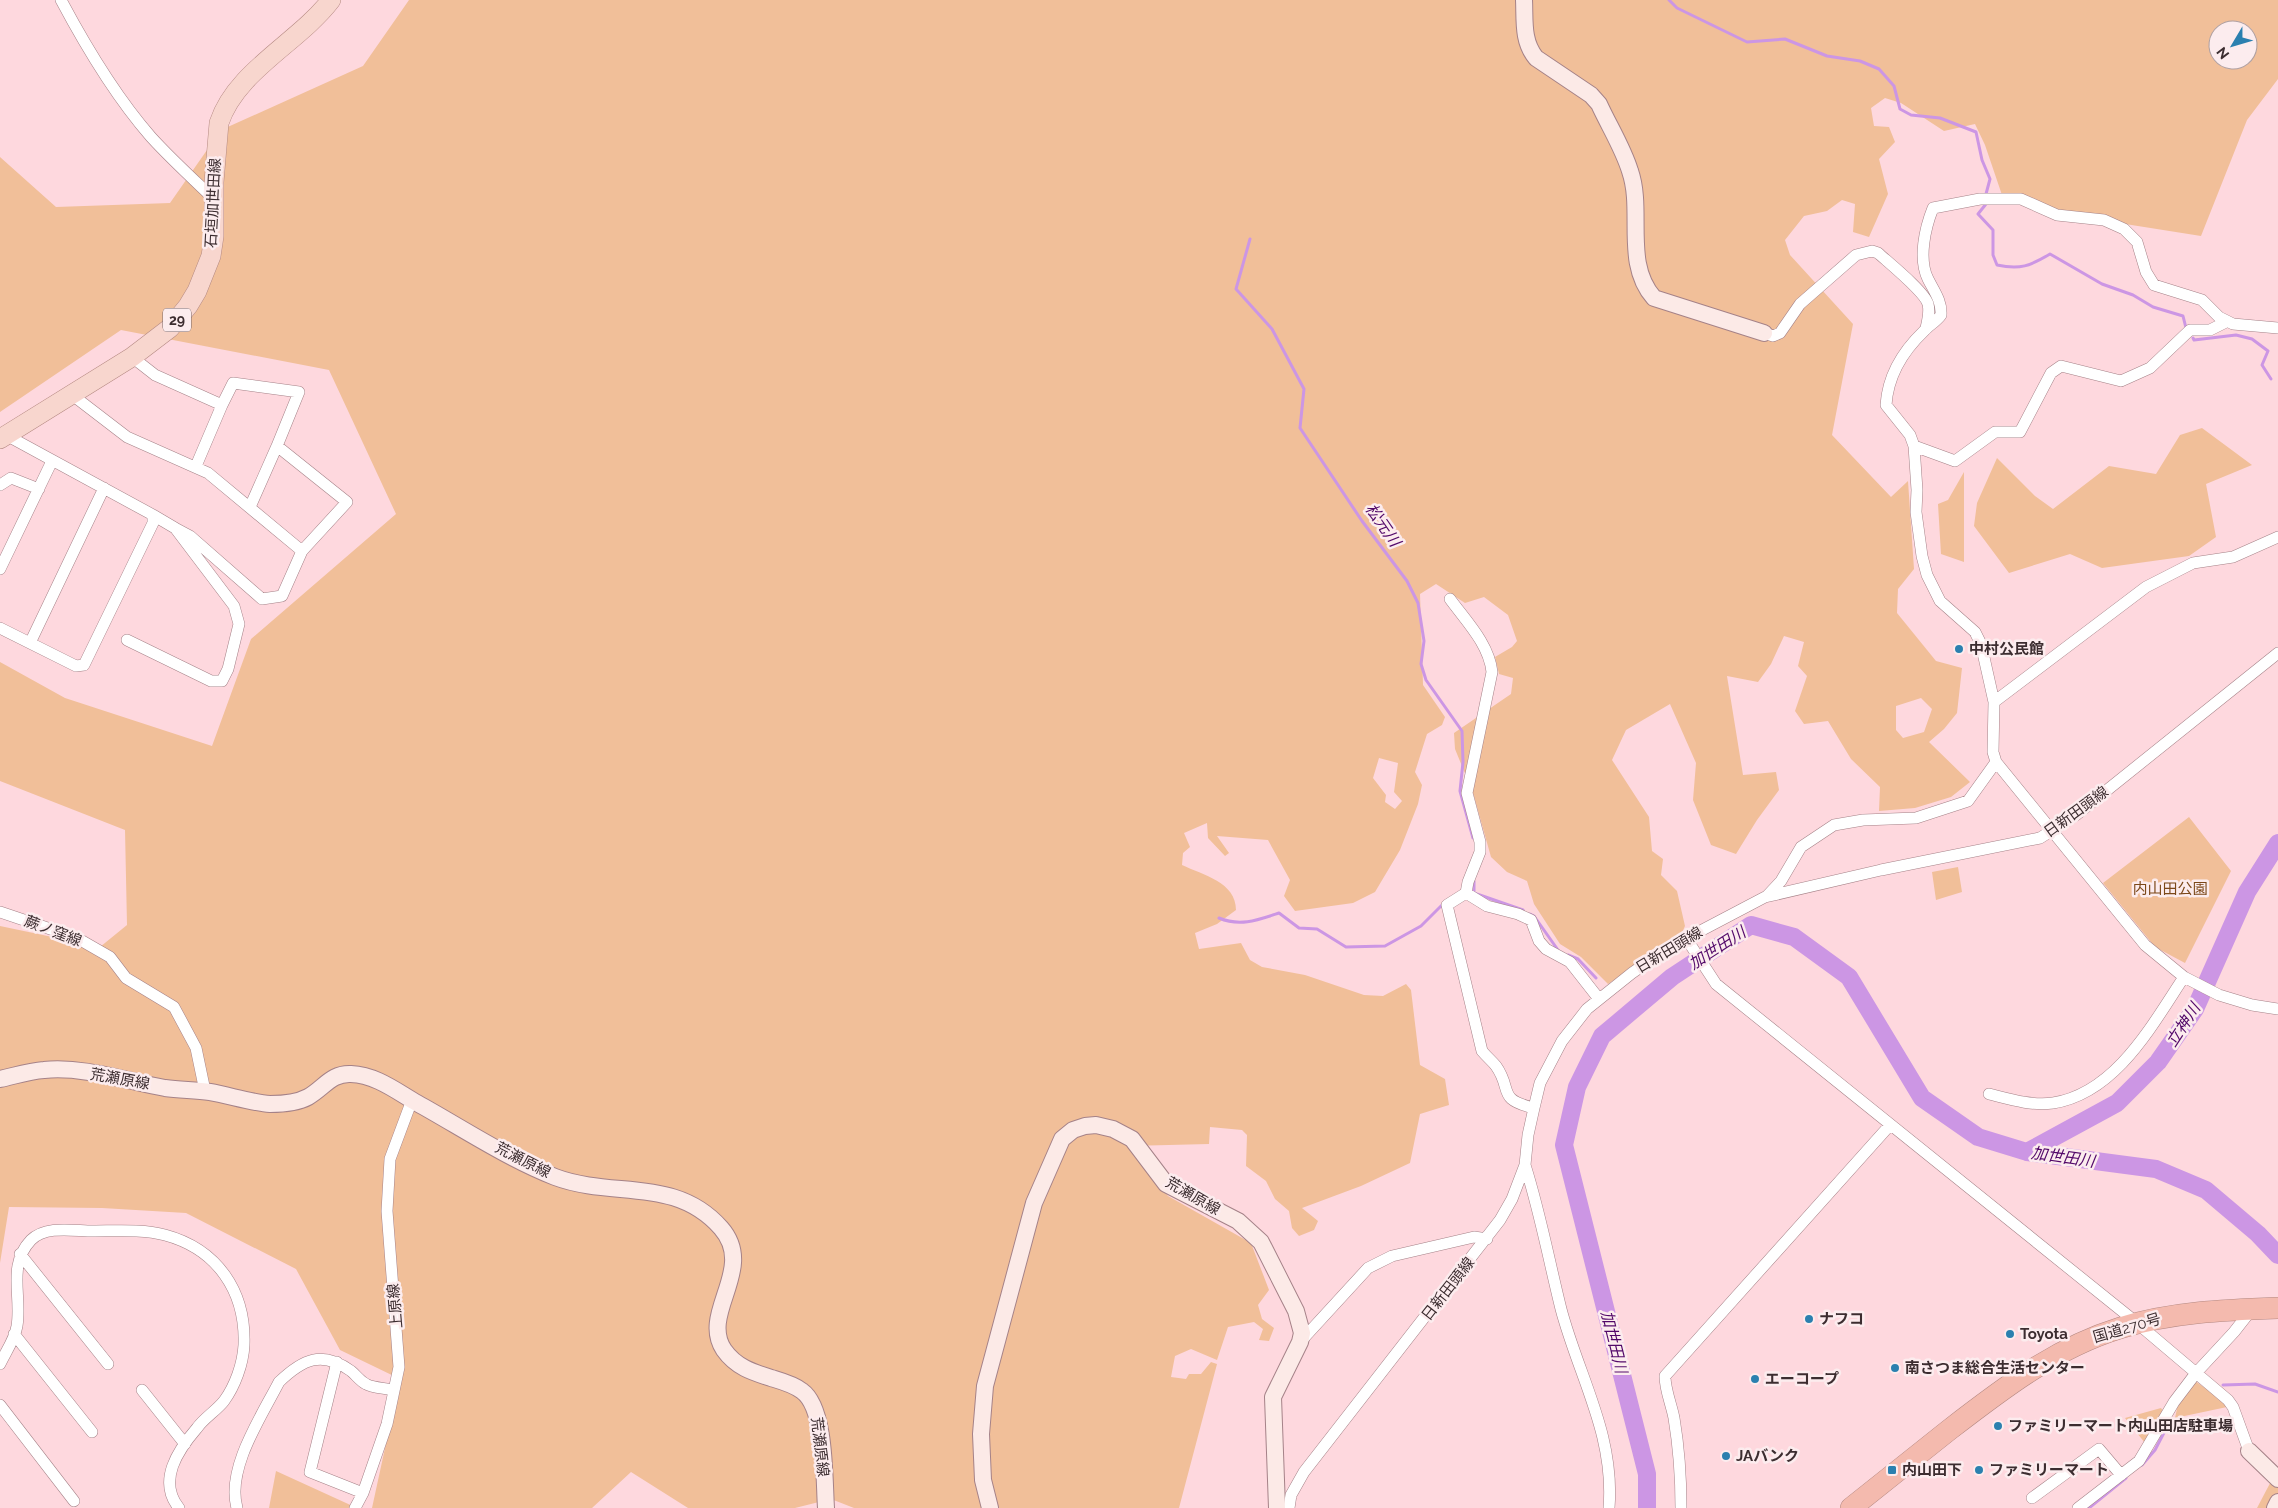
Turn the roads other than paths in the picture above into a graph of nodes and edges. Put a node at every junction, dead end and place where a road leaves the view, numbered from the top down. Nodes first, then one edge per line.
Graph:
1 (61, 0) edge
2 (331, 0) edge
3 (1524, 0) edge
4 (214, 199) junction
5 (2226, 322) junction
6 (1926, 328) junction
7 (2278, 328) edge
8 (1764, 333) joint
9 (132, 357) junction
10 (71, 394) junction
11 (222, 405) junction
12 (3, 437) edge
13 (277, 446) junction
14 (1914, 446) junction
15 (52, 461) junction
16 (196, 466) junction
17 (0, 484) edge
18 (104, 488) junction
19 (40, 489) junction
20 (250, 507) junction
21 (153, 515) junction
22 (175, 528) junction
23 (2278, 536) edge
24 (302, 552) junction
25 (1, 564) edge
26 (1450, 600) dead end
27 (0, 628) edge
28 (127, 640) dead end
29 (30, 643) junction
30 (2278, 653) edge
31 (1994, 702) junction
32 (1996, 762) junction
33 (2051, 832) junction
34 (1466, 893) junction
35 (1765, 897) junction
36 (0, 912) edge
37 (1687, 940) junction
38 (2188, 979) junction
39 (1599, 998) junction
40 (2278, 1009) edge
41 (0, 1079) edge
42 (205, 1091) junction
43 (1988, 1094) dead end
44 (412, 1100) junction
45 (1534, 1108) junction
46 (1890, 1125) junction
47 (1525, 1164) junction
48 (1487, 1239) junction
49 (20, 1254) junction
50 (2278, 1308) edge
51 (2252, 1309) junction
52 (2137, 1323) junction
53 (14, 1334) junction
54 (1300, 1342) junction
55 (337, 1362) junction
56 (0, 1364) edge
57 (108, 1364) dead end
58 (2196, 1372) junction
59 (142, 1390) dead end
60 (393, 1390) junction
61 (0, 1405) edge
62 (92, 1432) dead end
63 (185, 1444) junction
64 (2250, 1451) joint
65 (2121, 1474) junction
66 (2278, 1479) edge
67 (363, 1493) junction
68 (2032, 1498) dead end
69 (74, 1501) dead end
70 (2278, 1502) edge
71 (179, 1508) edge
72 (237, 1508) edge
73 (355, 1508) edge
74 (826, 1508) edge
75 (990, 1508) edge
76 (1277, 1508) edge
77 (1289, 1508) edge
78 (1608, 1508) edge
79 (1681, 1508) edge
80 (1851, 1508) edge
81 (2078, 1508) edge
82 (2275, 1508) edge

1 - 4 street
2 - 4 main road, 石垣加世田線 / 29
3 - 8 street
4 - 9 main road, 石垣加世田線 / 29
5 - 6 street
5 - 7 street
5 - 14 street
6 - 8 street
6 - 14 street
9 - 10 main road, 石垣加世田線 / 29
9 - 11 street
10 - 12 main road, 石垣加世田線 / 29
10 - 16 street
11 - 13 street
11 - 16 street
12 - 15 street
13 - 20 street
13 - 24 street
14 - 31 street
15 - 18 street
15 - 19 street
16 - 20 street
17 - 19 street
18 - 21 street
18 - 29 street
19 - 25 street
20 - 24 street
21 - 22 street
21 - 29 street
22 - 24 street
22 - 28 street
23 - 31 street
26 - 34 street
27 - 29 street
30 - 33 street, 日新田頭線
31 - 32 street
32 - 33 street
32 - 35 street
33 - 35 street, 日新田頭線
33 - 38 street
34 - 39 street
34 - 45 street
35 - 37 street, 日新田頭線
36 - 42 street, 蕨ノ窪線
37 - 39 street, 日新田頭線
37 - 46 street
38 - 40 street
38 - 43 street
39 - 45 street, 日新田頭線
41 - 42 street, 荒瀬原線
42 - 44 street, 荒瀬原線
44 - 60 street, 上原線
44 - 74 street, 荒瀬原線
45 - 47 street, 日新田頭線
46 - 52 street
46 - 79 street
47 - 48 street, 日新田頭線
47 - 78 street
48 - 54 street
48 - 77 street, 日新田頭線
49 - 53 street
49 - 57 street
49 - 63 street
50 - 51 highway, 国道270号
51 - 52 highway, 国道270号
51 - 58 street
52 - 58 street
52 - 80 highway, 国道270号
53 - 56 street
53 - 62 street
54 - 75 street, 荒瀬原線
54 - 76 street
55 - 60 street
55 - 67 street
55 - 72 street
58 - 64 street
58 - 65 street
59 - 63 street
60 - 67 street, 上原線
61 - 69 street
63 - 71 street
64 - 66 street
65 - 68 street
65 - 81 street
67 - 73 street, 上原線
70 - 82 street

